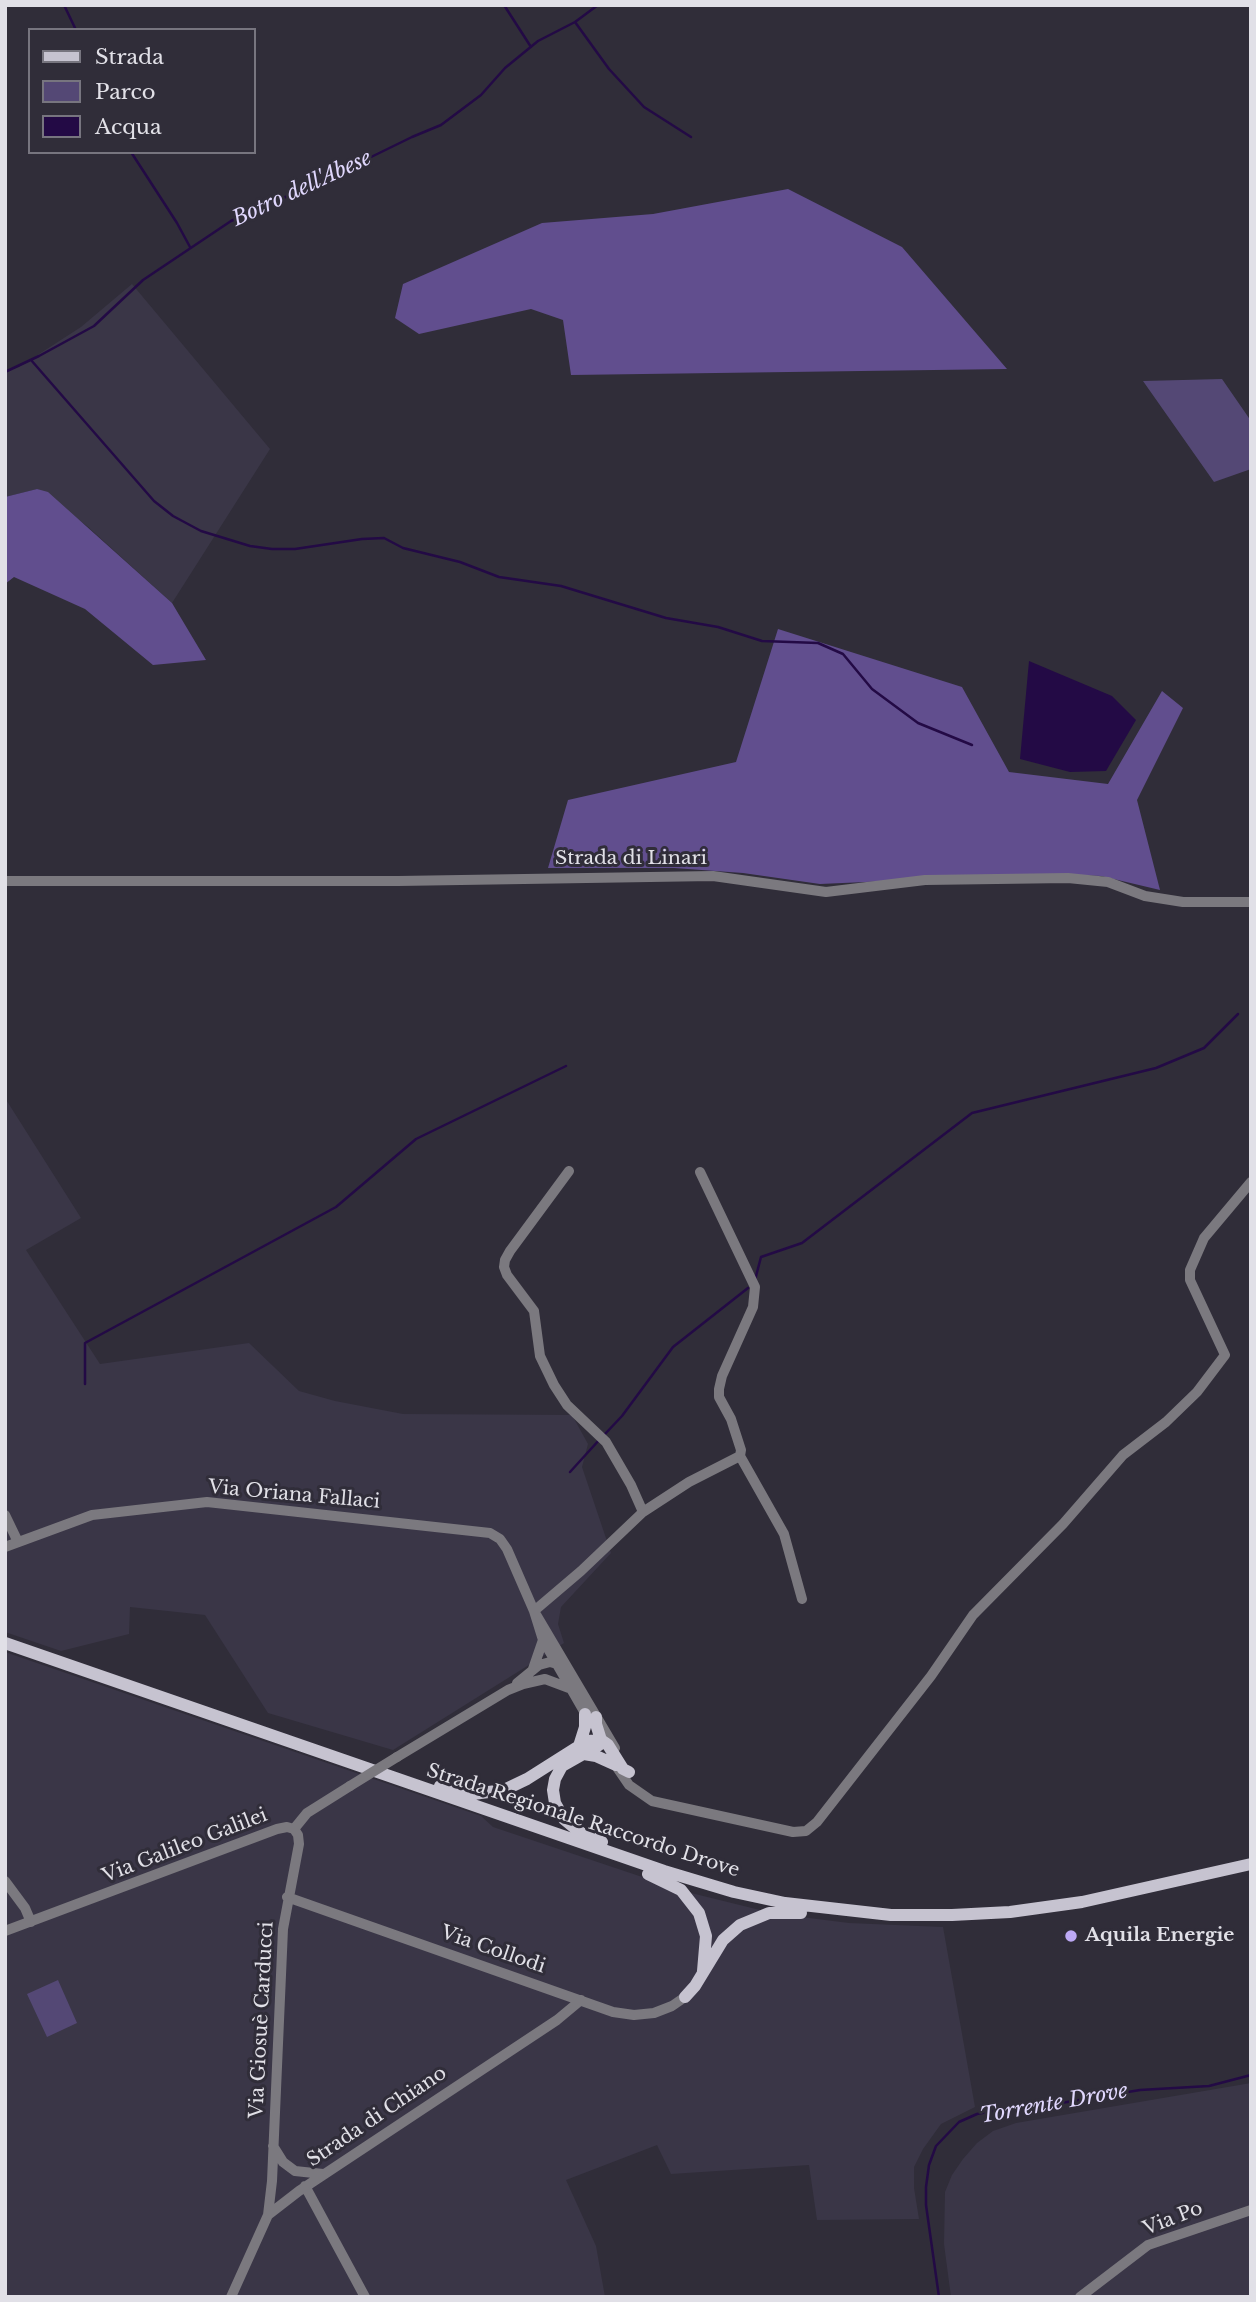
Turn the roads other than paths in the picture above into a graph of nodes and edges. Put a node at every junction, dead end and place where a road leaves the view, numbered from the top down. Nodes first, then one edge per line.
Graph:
1 (5, 881) edge
2 (1251, 902) edge
3 (569, 1171) dead end
4 (700, 1172) dead end
5 (1251, 1182) edge
6 (740, 1456) junction
7 (643, 1512) junction
8 (5, 1515) edge
9 (18, 1542) junction
10 (5, 1547) edge
11 (802, 1599) dead end
12 (532, 1607) junction
13 (548, 1642) junction
14 (5, 1643) edge
15 (555, 1663) junction
16 (532, 1670) junction
17 (541, 1679) junction
18 (569, 1688) junction
19 (508, 1690) junction
20 (591, 1713) junction
21 (601, 1740) junction
22 (582, 1750) junction
23 (329, 1756) junction
24 (616, 1765) junction
25 (629, 1772) junction
26 (663, 1802) junction
27 (488, 1811) junction
28 (294, 1829) junction
29 (1251, 1864) edge
30 (5, 1881) edge
31 (743, 1894) junction
32 (288, 1897) junction
33 (891, 1915) junction
34 (31, 1922) junction
35 (5, 1931) edge
36 (703, 1971) junction
37 (685, 1997) joint
38 (581, 2000) junction
39 (273, 2146) junction
40 (325, 2174) junction
41 (306, 2186) junction
42 (1251, 2210) edge
43 (268, 2215) junction
44 (231, 2297) edge
45 (365, 2297) edge
46 (1080, 2297) edge

1 - 2 street, Strada di Linari
3 - 7 street
4 - 6 street
5 - 26 street
6 - 7 street
6 - 11 street
7 - 12 street
8 - 9 street
9 - 10 street, Via Oriana Fallaci
9 - 12 street, Via Oriana Fallaci
12 - 13 street, Via Oriana Fallaci
13 - 15 street
13 - 16 street
13 - 20 street
14 - 23 main road, Strada Regionale Raccordo Drove
15 - 16 street
15 - 17 street
15 - 18 street
15 - 20 street
16 - 19 street
17 - 18 street
17 - 19 street
18 - 20 street
19 - 28 street, Via Galileo Galilei, bridge
20 - 21 main road
20 - 22 main road
20 - 25 street
21 - 22 main road
21 - 24 street
21 - 25 main road
22 - 23 main road
22 - 24 main road
22 - 31 main road
23 - 27 main road, Strada Regionale Raccordo Drove
24 - 26 street
25 - 26 street
27 - 31 main road, Strada Regionale Raccordo Drove
27 - 36 main road
28 - 32 street, Via Giosuè Carducci
28 - 34 street, Via Galileo Galilei
29 - 33 main road, Strada Regionale Raccordo Drove
30 - 34 street
31 - 33 main road, Strada Regionale Raccordo Drove
32 - 38 street, Via Collodi
32 - 39 street, Via Giosuè Carducci
33 - 36 main road
34 - 35 street, Via Galileo Galilei
36 - 37 main road
37 - 38 street, Via Collodi
38 - 40 street, Strada di Chiano
39 - 40 street
39 - 43 street, Via Giosuè Carducci
40 - 41 street, Strada di Chiano
41 - 43 street, Strada di Chiano
41 - 45 street
42 - 46 street, Via Po
43 - 44 street, Strada di Chiano

